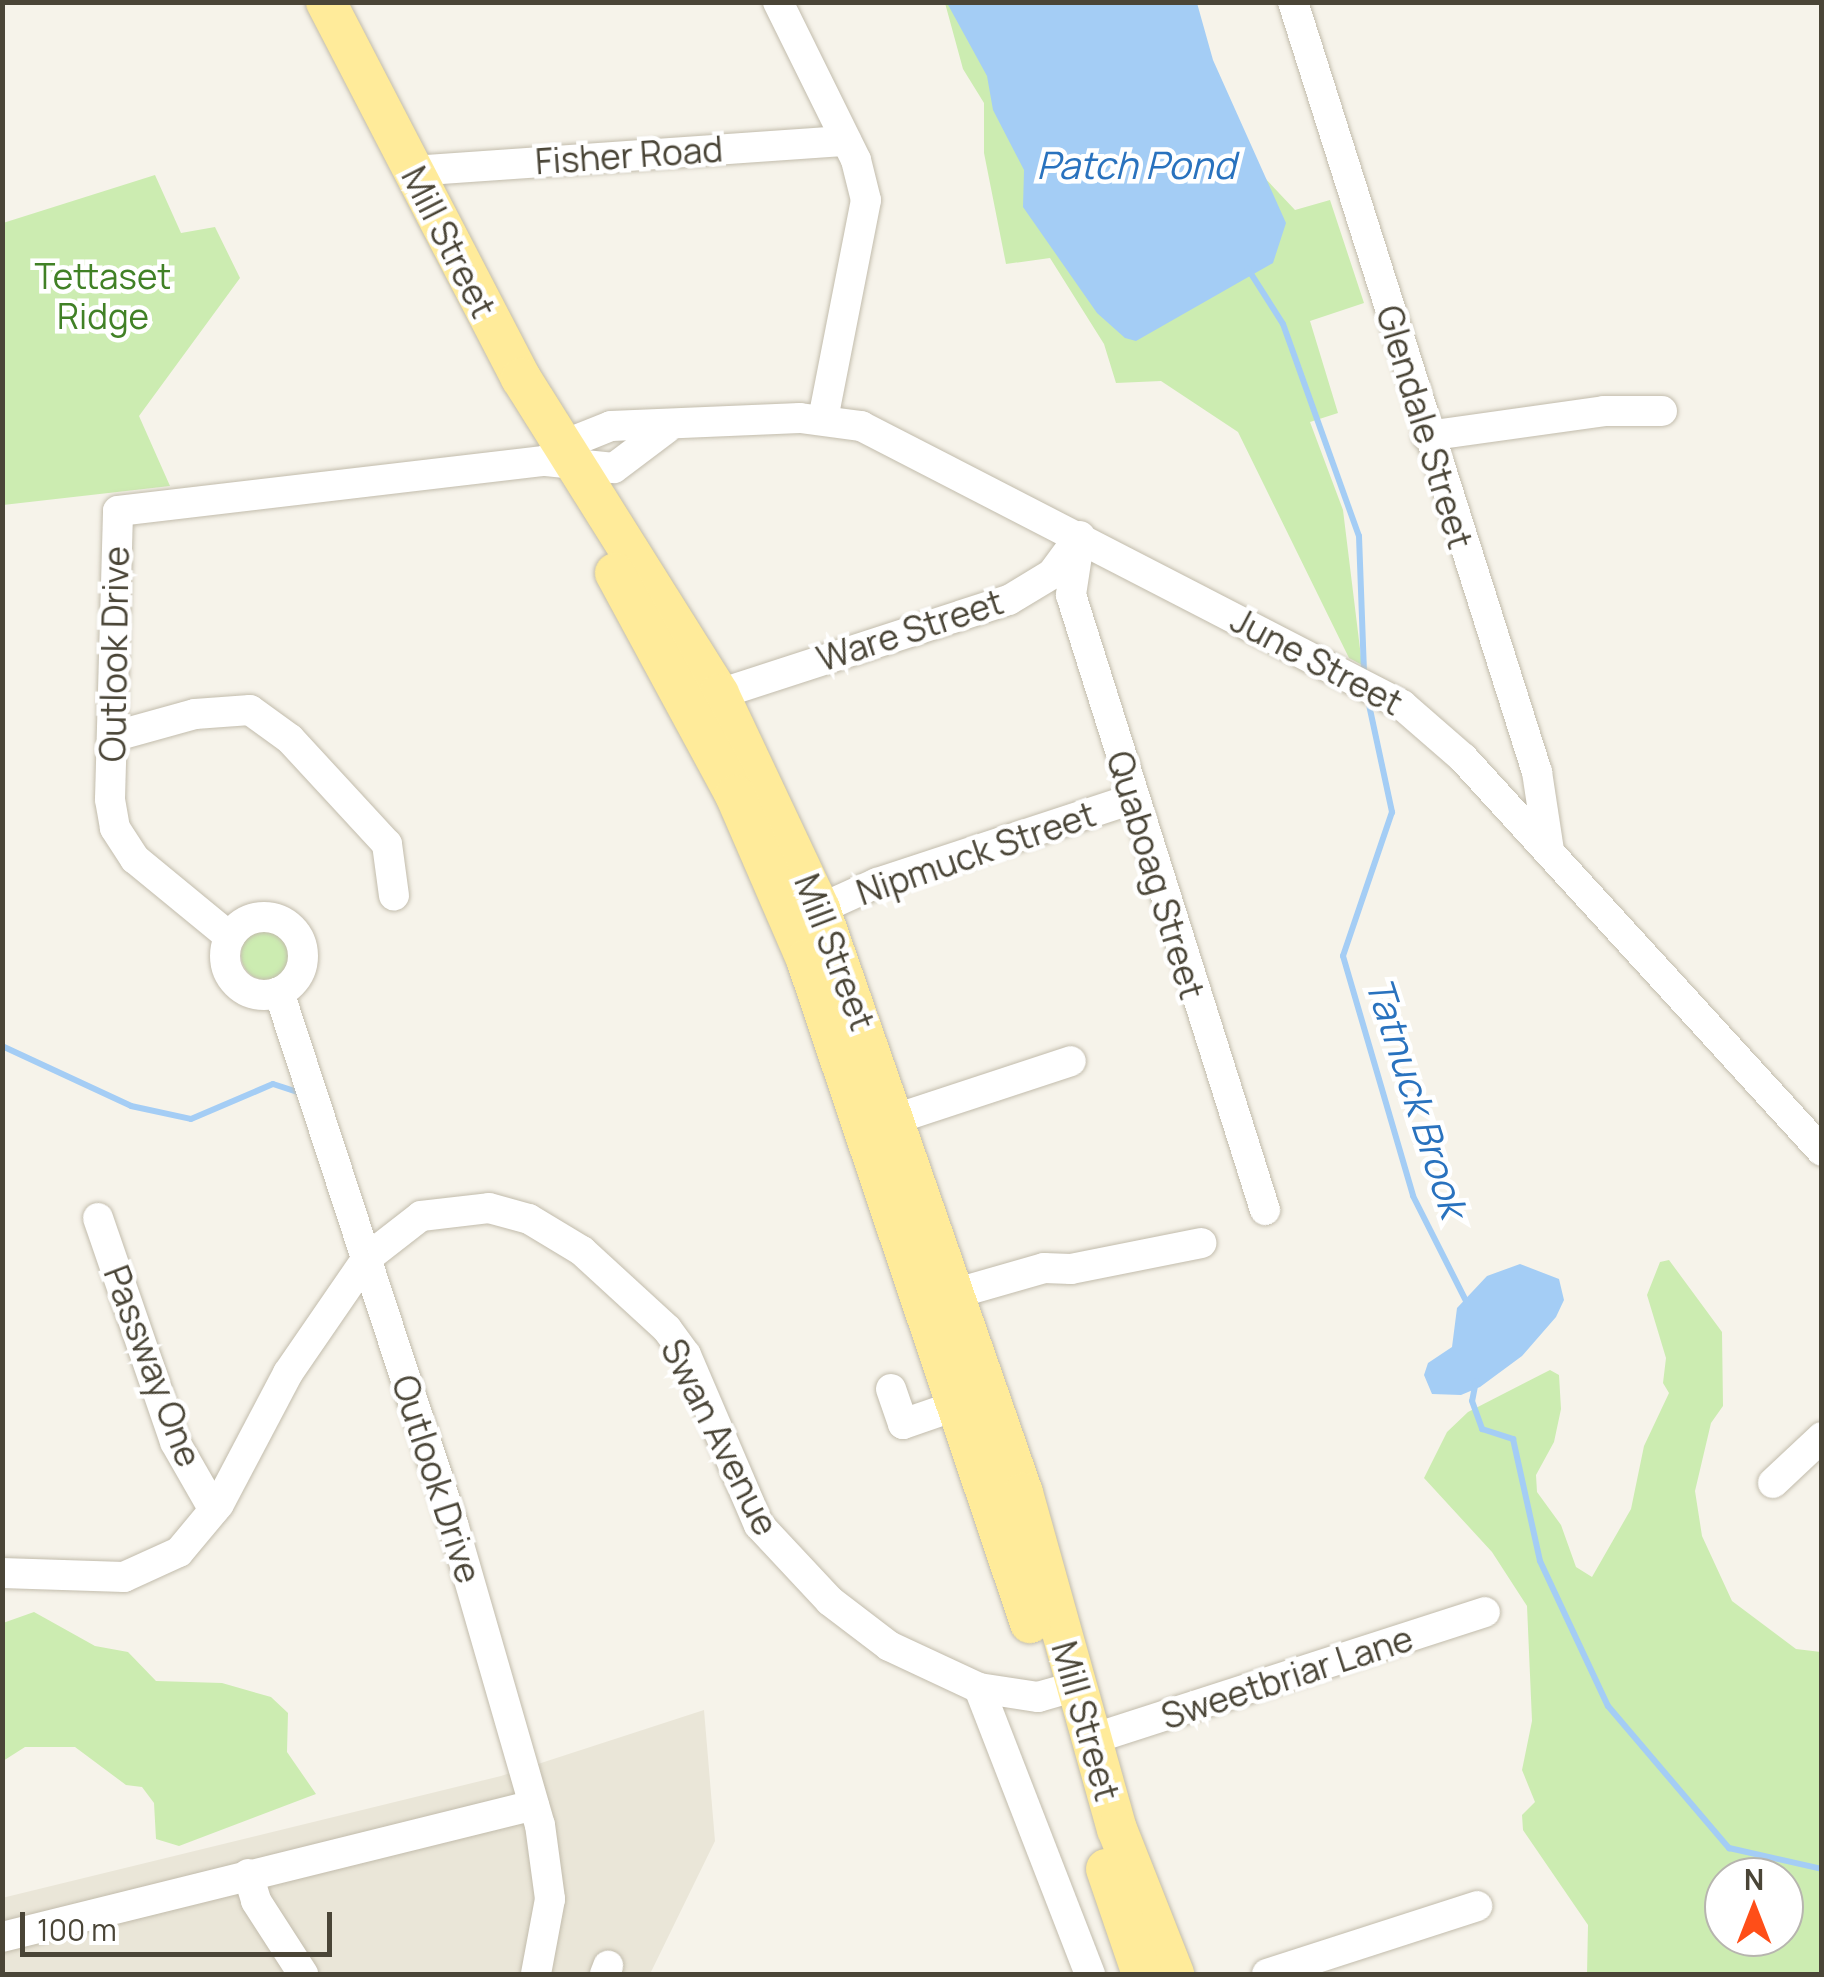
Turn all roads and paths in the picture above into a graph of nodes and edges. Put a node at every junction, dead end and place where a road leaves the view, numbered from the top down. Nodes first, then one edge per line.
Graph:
1 (306, 2) edge
2 (326, 2) edge
3 (778, 2) edge
4 (1293, 2) edge
5 (846, 141) junction
6 (413, 171) junction
7 (1662, 411) dead end
8 (823, 419) junction
9 (667, 428) junction
10 (1427, 436) junction
11 (560, 457) junction
12 (1080, 536) junction
13 (719, 694) junction
14 (112, 737) junction
15 (1133, 799) junction
16 (1550, 853) junction
17 (394, 896) dead end
18 (820, 908) junction
19 (230, 937) junction
20 (279, 992) junction
21 (1071, 1061) dead end
22 (895, 1119) junction
23 (1822, 1150) edge
24 (1265, 1210) dead end
25 (98, 1218) dead end
26 (1200, 1243) dead end
27 (367, 1258) junction
28 (950, 1295) junction
29 (892, 1389) dead end
30 (954, 1406) junction
31 (1822, 1437) edge
32 (1773, 1483) dead end
33 (214, 1510) junction
34 (2, 1573) edge
35 (1484, 1612) dead end
36 (978, 1688) junction
37 (1062, 1690) junction
38 (1088, 1740) junction
39 (534, 1806) junction
40 (248, 1874) junction
41 (1477, 1906) dead end
42 (2, 1936) edge
43 (303, 1974) edge
44 (536, 1974) edge
45 (1090, 1974) edge
46 (1142, 1974) edge
47 (1174, 1974) edge
48 (1267, 1974) edge

1 - 11 main road, Mill Street
2 - 6 main road, Mill Street
3 - 5 street
4 - 10 street, Glendale Street
5 - 6 street, Fisher Road
5 - 8 street
6 - 11 main road, Mill Street
7 - 10 street
8 - 9 street, June Street
8 - 12 street, June Street
9 - 11 street, June Street
9 - 11 street
10 - 16 street, Glendale Street
11 - 13 main road, Mill Street
11 - 14 street, Outlook Drive
11 - 30 main road, Mill Street
12 - 13 street, Ware Street
12 - 15 street, Quaboag Street
12 - 16 street, June Street
13 - 18 main road, Mill Street
14 - 17 street
14 - 19 street, Outlook Drive
15 - 18 street, Nipmuck Street
15 - 24 street, Quaboag Street
16 - 23 street, June Street
18 - 22 main road, Mill Street
19 - 20 street
19 - 20 street
20 - 27 street, Outlook Drive
21 - 22 street
22 - 28 main road, Mill Street
25 - 33 street, Passway One
26 - 28 street
27 - 33 street, Swan Avenue
27 - 36 street, Swan Avenue
27 - 39 street, Outlook Drive
28 - 37 main road, Mill Street
29 - 30 street
30 - 37 main road, Mill Street
31 - 32 street
33 - 34 street, Swan Avenue
35 - 38 street, Sweetbriar Lane
36 - 37 street, Swan Avenue
36 - 45 street
37 - 38 main road, Mill Street
37 - 46 main road, Mill Street
38 - 47 main road, Mill Street
39 - 40 street
39 - 44 street, Outlook Drive
40 - 42 street
40 - 43 street
41 - 48 street

